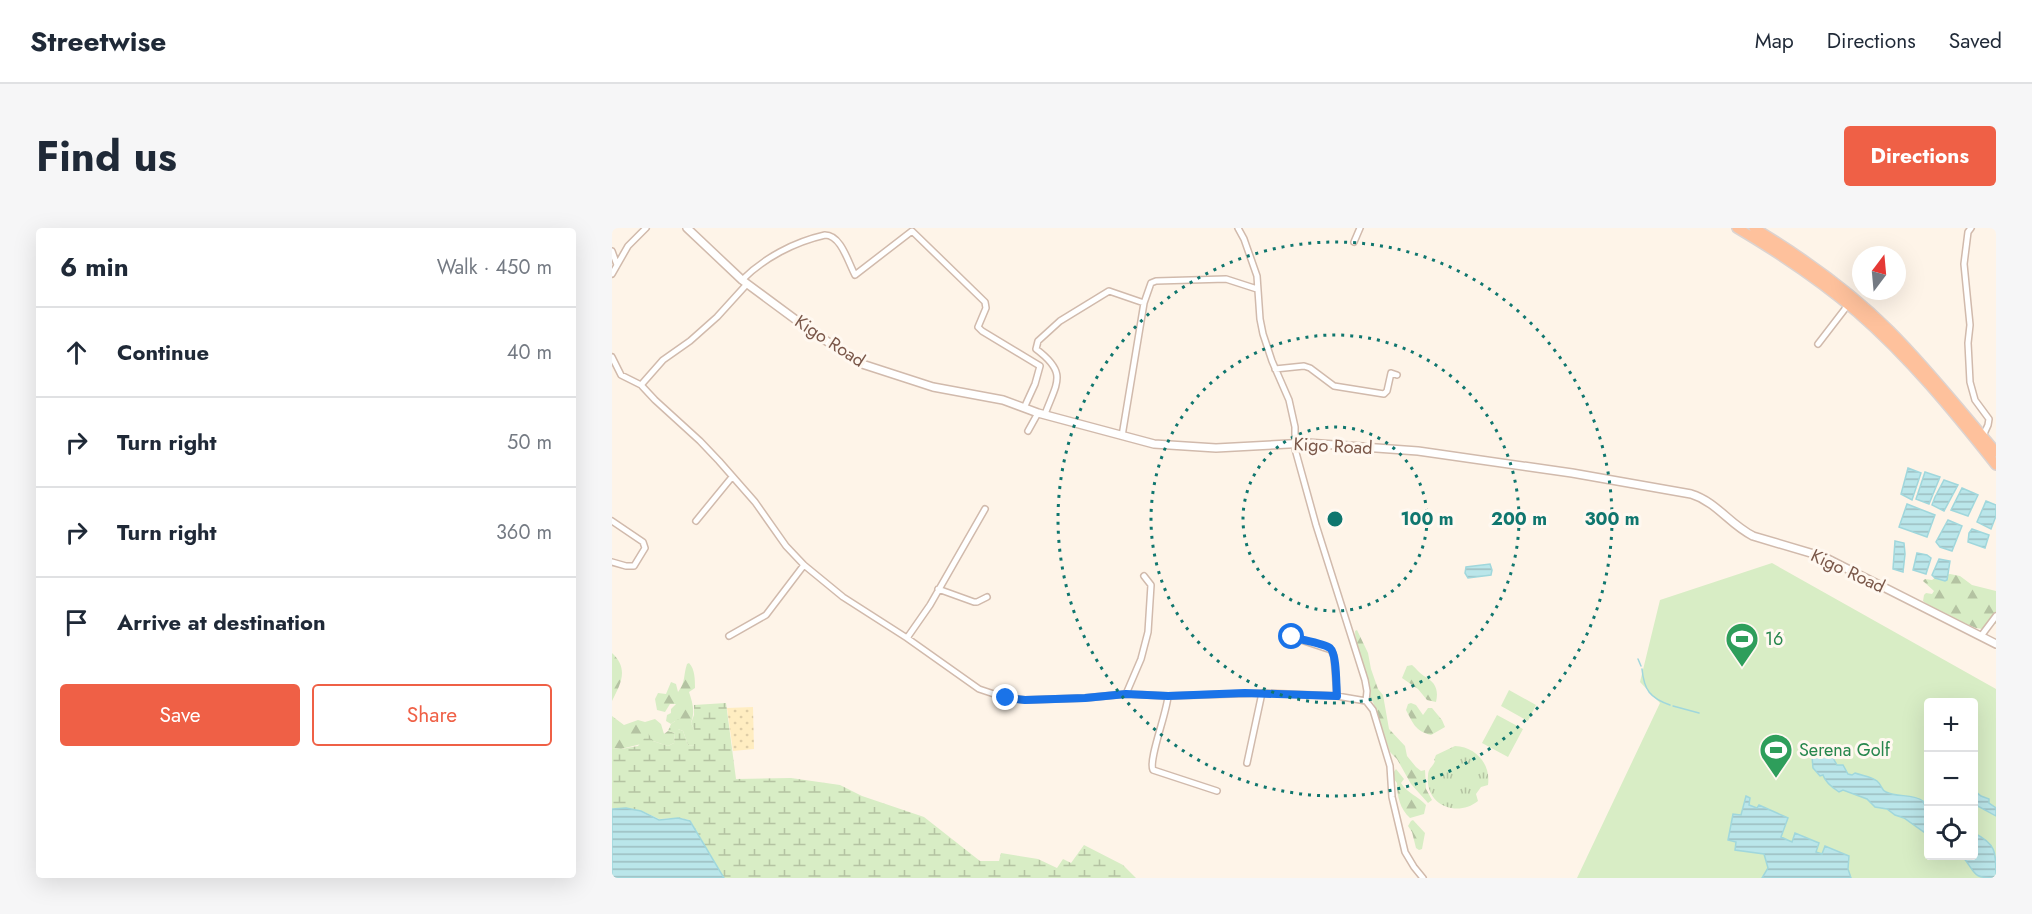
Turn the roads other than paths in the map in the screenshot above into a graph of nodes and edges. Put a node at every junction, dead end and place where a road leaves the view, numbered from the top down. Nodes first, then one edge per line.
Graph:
1 (646, 228) edge
2 (687, 228) edge
3 (1238, 228) edge
4 (1360, 228) edge
5 (1737, 228) edge
6 (1754, 228) edge
7 (1971, 228) edge
8 (1354, 242) dead end
9 (612, 251) edge
10 (617, 265) junction
11 (612, 274) edge
12 (745, 282) junction
13 (1257, 289) junction
14 (1144, 303) junction
15 (1848, 305) junction
16 (1818, 344) dead end
17 (612, 357) edge
18 (1275, 369) junction
19 (1398, 375) dead end
20 (641, 385) junction
21 (1024, 408) junction
22 (1042, 414) junction
23 (1028, 431) dead end
24 (1122, 436) junction
25 (1983, 436) junction
26 (1294, 442) junction
27 (1996, 452) edge
28 (1996, 465) edge
29 (732, 477) junction
30 (985, 509) dead end
31 (612, 521) edge
32 (696, 521) dead end
33 (612, 562) edge
34 (804, 565) junction
35 (1144, 576) dead end
36 (938, 589) junction
37 (987, 597) dead end
38 (1996, 616) edge
39 (729, 636) dead end
40 (1982, 636) junction
41 (1292, 637) dead end
42 (907, 638) junction
43 (1996, 644) edge
44 (1262, 693) junction
45 (1126, 694) junction
46 (1168, 696) junction
47 (1337, 696) junction
48 (1366, 701) junction
49 (1247, 762) dead end
50 (1217, 790) dead end
51 (1419, 877) edge

1 - 10 street
2 - 12 street, Kigo Road
3 - 13 street
4 - 8 street
5 - 15 highway
6 - 25 highway
7 - 25 street
9 - 10 street
10 - 11 street
12 - 20 street
12 - 21 street, Kigo Road
12 - 21 street
13 - 14 street
13 - 18 street
14 - 22 street
14 - 24 street
15 - 16 street
15 - 28 highway
17 - 20 street
18 - 19 street
18 - 26 street
20 - 29 street
21 - 22 street, Kigo Road
22 - 23 street
22 - 24 street, Kigo Road
24 - 26 street, Kigo Road
25 - 27 highway
26 - 40 street, Kigo Road
26 - 48 street
29 - 32 street
29 - 34 street
30 - 36 street
31 - 33 street
34 - 39 street
34 - 42 street
35 - 45 street
36 - 37 street
36 - 42 street
38 - 40 street
40 - 43 street, Kigo Road
41 - 47 street
42 - 45 street
44 - 46 street
44 - 47 street
44 - 49 street
45 - 46 street
46 - 50 street
47 - 48 street
48 - 51 street

